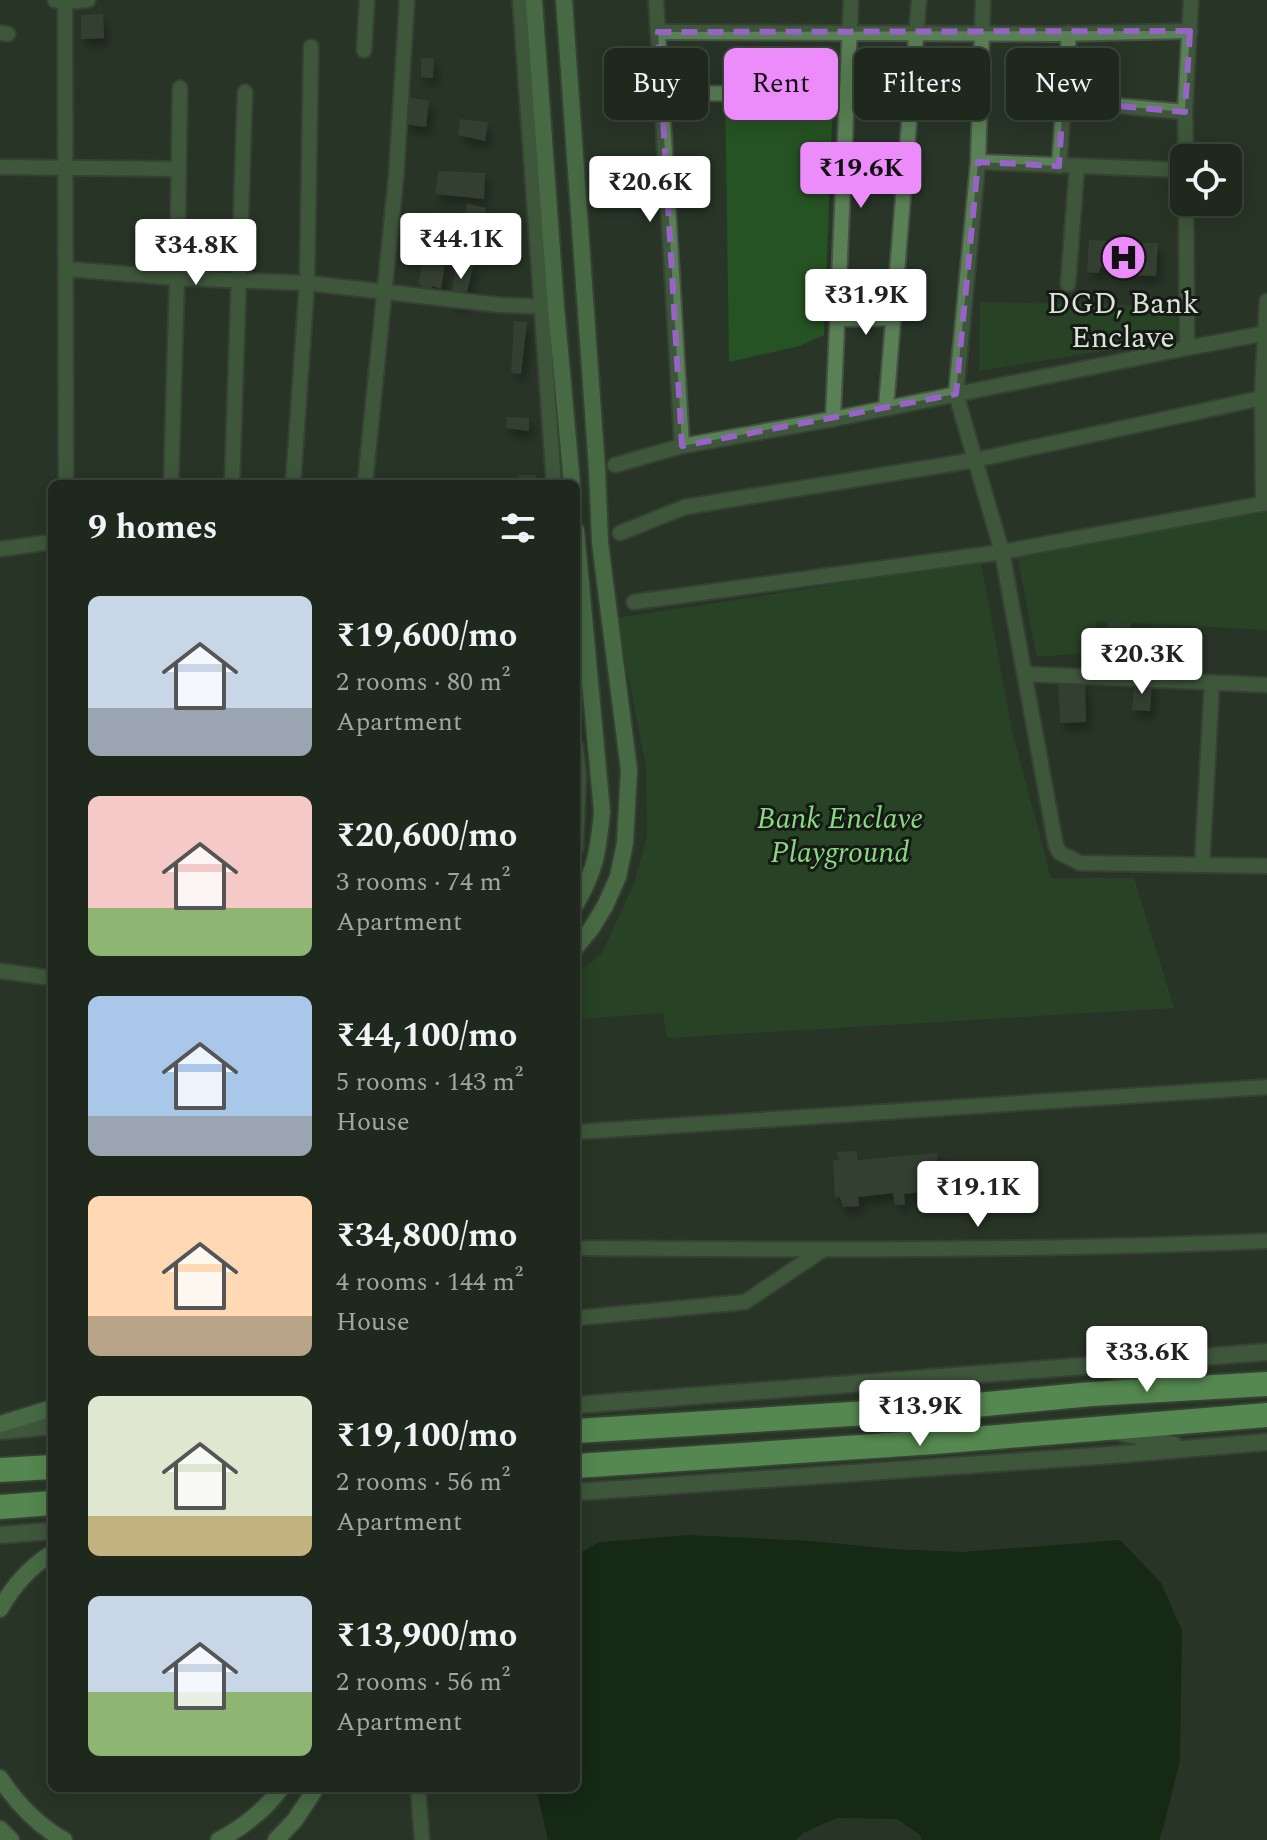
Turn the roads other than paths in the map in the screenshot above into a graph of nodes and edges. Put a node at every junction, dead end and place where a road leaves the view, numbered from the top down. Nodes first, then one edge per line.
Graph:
1 (88, 0) edge
2 (367, 0) edge
3 (407, 0) edge
4 (520, 0) edge
5 (534, 0) edge
6 (564, 0) edge
7 (656, 0) edge
8 (851, 0) edge
9 (919, 0) edge
10 (983, 0) edge
11 (1191, 0) edge
12 (62, 1) edge
13 (1190, 31) junction
14 (658, 32) junction
15 (982, 33) junction
16 (1069, 33) junction
17 (850, 34) junction
18 (918, 34) junction
19 (311, 47) dead end
20 (659, 48) edge
21 (1068, 48) edge
22 (364, 50) dead end
23 (180, 88) dead end
24 (245, 92) dead end
25 (708, 93) edge
26 (847, 97) junction
27 (1119, 106) edge
28 (1185, 112) junction
29 (664, 120) edge
30 (1062, 120) edge
31 (1186, 144) edge
32 (978, 162) junction
33 (1059, 166) junction
34 (1077, 166) junction
35 (0, 167) edge
36 (66, 168) junction
37 (178, 169) junction
38 (1170, 169) edge
39 (1186, 216) edge
40 (66, 269) junction
41 (177, 278) junction
42 (240, 280) junction
43 (307, 283) junction
44 (1068, 284) dead end
45 (384, 291) junction
46 (1267, 301) edge
47 (548, 307) junction
48 (894, 318) junction
49 (838, 319) junction
50 (1266, 333) edge
51 (1187, 348) junction
52 (1266, 365) edge
53 (956, 394) junction
54 (1262, 398) junction
55 (886, 408) junction
56 (833, 419) junction
57 (1264, 427) edge
58 (682, 446) junction
59 (975, 460) junction
60 (615, 465) dead end
61 (66, 480) edge
62 (171, 480) edge
63 (232, 480) edge
64 (293, 480) edge
65 (365, 480) edge
66 (554, 480) edge
67 (571, 480) edge
68 (1265, 503) edge
69 (620, 533) dead end
70 (48, 543) edge
71 (0, 549) edge
72 (1002, 552) junction
73 (634, 602) dead end
74 (580, 621) edge
75 (581, 644) edge
76 (1025, 674) junction
77 (1212, 683) junction
78 (1267, 685) edge
79 (1202, 865) junction
80 (1267, 866) edge
81 (580, 897) edge
82 (580, 942) edge
83 (0, 971) edge
84 (48, 977) edge
85 (1267, 1087) edge
86 (580, 1132) edge
87 (1267, 1241) edge
88 (580, 1248) edge
89 (824, 1249) junction
90 (580, 1318) edge
91 (1267, 1352) edge
92 (1175, 1358) junction
93 (1098, 1364) junction
94 (1137, 1377) junction
95 (1267, 1384) edge
96 (1174, 1390) junction
97 (1101, 1394) junction
98 (580, 1405) edge
99 (48, 1409) edge
100 (1267, 1415) edge
101 (1186, 1422) junction
102 (0, 1424) edge
103 (48, 1426) edge
104 (1104, 1429) junction
105 (0, 1431) edge
106 (580, 1431) edge
107 (1148, 1439) junction
108 (1267, 1442) edge
109 (1188, 1448) junction
110 (1112, 1455) junction
111 (580, 1466) edge
112 (48, 1467) edge
113 (0, 1470) edge
114 (580, 1492) edge
115 (48, 1503) edge
116 (0, 1507) edge
117 (48, 1531) edge
118 (0, 1535) edge
119 (48, 1556) edge
120 (0, 1609) edge
121 (0, 1778) edge
122 (278, 1792) edge
123 (313, 1792) edge
124 (418, 1792) edge
125 (0, 1829) edge
126 (11, 1840) edge
127 (64, 1840) edge
128 (219, 1840) edge
129 (276, 1840) edge
130 (422, 1840) edge

1 - 12 street
2 - 22 street
3 - 45 street
4 - 47 street
5 - 47 main road
6 - 82 main road
7 - 14 street
8 - 17 street
9 - 18 street
10 - 15 street
11 - 13 street
12 - 36 street
13 - 16 street
13 - 28 street
14 - 17 street
14 - 20 street
15 - 16 street
15 - 18 street
15 - 32 street
16 - 21 street
17 - 18 street
17 - 26 street
18 - 48 street
19 - 43 street
23 - 37 street
24 - 42 street
25 - 26 street
26 - 49 street
27 - 28 street
28 - 31 street
29 - 58 street
30 - 33 street
32 - 33 street
32 - 53 street
33 - 34 street
34 - 38 street
34 - 44 street
35 - 36 street
36 - 37 street
36 - 40 street
37 - 41 street
39 - 51 street
40 - 41 street
40 - 61 street
41 - 42 street
41 - 62 street
42 - 43 street
42 - 63 street
43 - 45 street
43 - 64 street
45 - 47 street
45 - 65 street
46 - 50 street
47 - 66 street
47 - 67 main road
48 - 49 street
48 - 55 street
49 - 56 street
50 - 51 street
50 - 52 street
51 - 53 street
52 - 54 street
53 - 55 street
53 - 59 street
54 - 57 street
54 - 59 street
55 - 56 street
56 - 58 street
57 - 68 street
58 - 60 street
59 - 69 street
59 - 72 street
68 - 72 street
70 - 71 street
72 - 73 street
72 - 76 street
74 - 75 main road
75 - 81 main road
76 - 77 street
76 - 79 street
77 - 78 street
77 - 79 street
79 - 80 street
83 - 84 street
85 - 86 street
87 - 89 street
88 - 89 street
89 - 90 street
91 - 92 street
92 - 93 street
92 - 94 street
93 - 94 street
93 - 98 street
94 - 96 street
94 - 97 street
95 - 96 highway
96 - 97 highway
97 - 106 highway
99 - 102 main road
100 - 101 highway
101 - 104 highway
101 - 107 street
103 - 105 street
104 - 107 street
104 - 111 highway
107 - 109 street
107 - 110 street
108 - 109 street
109 - 110 street
110 - 114 street
112 - 113 highway
115 - 116 highway
117 - 118 street
119 - 120 main road
121 - 127 main road
122 - 128 main road
123 - 129 main road
124 - 130 street
125 - 126 main road

